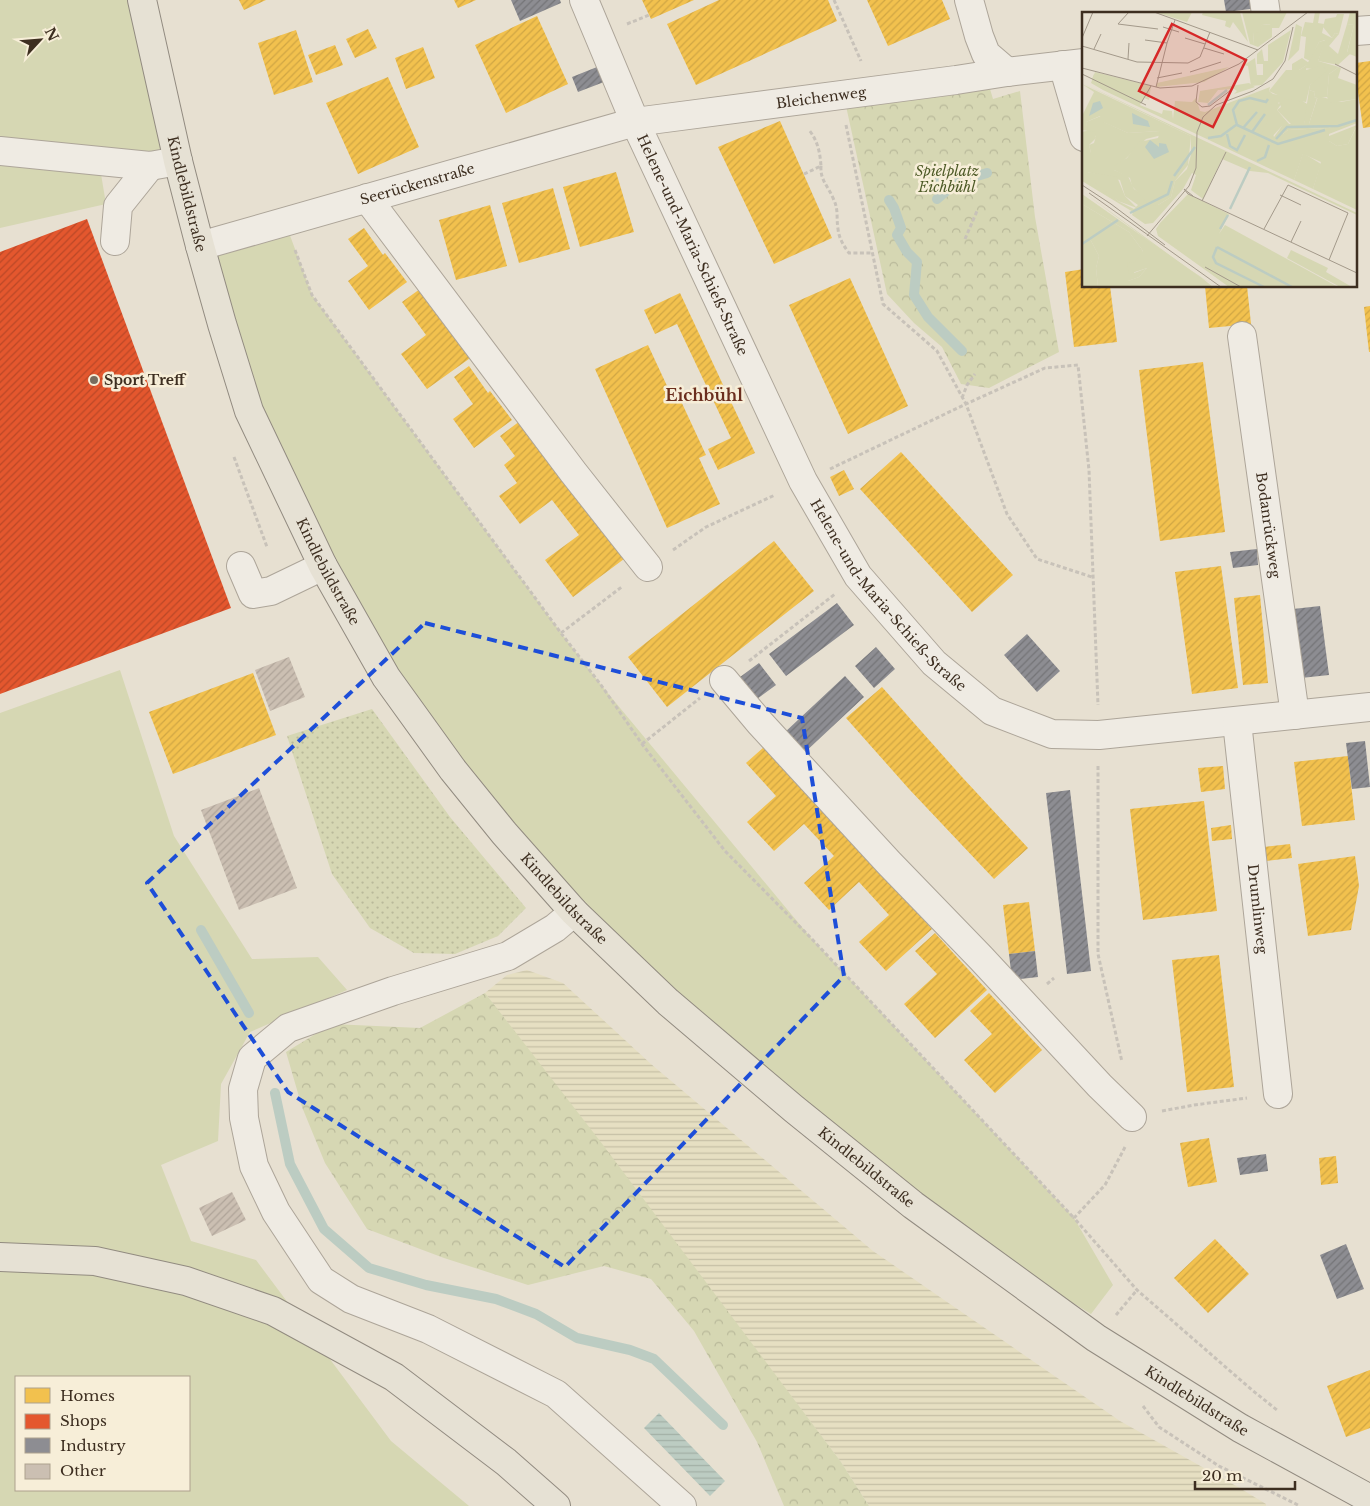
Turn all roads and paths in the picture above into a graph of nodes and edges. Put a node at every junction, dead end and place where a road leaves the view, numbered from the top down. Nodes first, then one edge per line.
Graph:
1 (142, 0) edge
2 (584, 0) edge
3 (834, 0) edge
4 (968, 0) edge
5 (1074, 64) edge
6 (1007, 72) junction
7 (874, 91) junction
8 (839, 95) junction
9 (789, 102) junction
10 (635, 122) junction
11 (1082, 122) edge
12 (0, 151) edge
13 (178, 161) junction
14 (150, 166) junction
15 (821, 166) junction
16 (804, 174) dead end
17 (367, 198) junction
18 (977, 211) dead end
19 (285, 222) junction
20 (965, 239) dead end
21 (115, 241) dead end
22 (200, 246) junction
23 (872, 253) junction
24 (1242, 336) dead end
25 (975, 374) dead end
26 (962, 398) junction
27 (966, 404) junction
28 (232, 454) dead end
29 (803, 481) junction
30 (241, 566) dead end
31 (323, 566) junction
32 (648, 567) junction
33 (1092, 577) junction
34 (289, 583) junction
35 (561, 634) junction
36 (724, 680) dead end
37 (1370, 707) edge
38 (1295, 715) junction
39 (1237, 722) junction
40 (1099, 735) junction
41 (574, 912) junction
42 (1123, 1071) dead end
43 (1278, 1094) joint
44 (1132, 1117) junction
45 (1074, 1218) junction
46 (0, 1257) edge
47 (1142, 1404) dead end
48 (1281, 1414) dead end
49 (1370, 1499) edge
50 (556, 1506) edge
51 (682, 1506) edge
52 (1300, 1506) edge

1 - 13 main road, Kindlebildstraße
2 - 10 street, Helene-und-Maria-Schieß-Straße
3 - 7 path
4 - 6 street
5 - 6 street, Bleichenweg
5 - 11 street
6 - 7 street, Bleichenweg
7 - 8 street, Bleichenweg
8 - 9 street, Bleichenweg
8 - 23 path
9 - 10 street, Bleichenweg
9 - 15 path
10 - 17 street, Seerückenstraße
10 - 29 street, Helene-und-Maria-Schieß-Straße
12 - 14 street
13 - 14 street
13 - 22 main road, Kindlebildstraße
14 - 21 street
15 - 16 path
15 - 23 path
17 - 19 street, Seerückenstraße
17 - 32 street
18 - 20 path
19 - 22 street, Seerückenstraße
19 - 35 path
22 - 31 main road, Kindlebildstraße
23 - 26 path
24 - 38 street, Bodanrückweg
25 - 26 path
26 - 27 path
27 - 29 path
27 - 33 path
27 - 33 path
28 - 34 path
29 - 32 path
29 - 40 street, Helene-und-Maria-Schieß-Straße
30 - 34 street
31 - 34 street
31 - 41 main road, Kindlebildstraße
32 - 35 path
33 - 40 path
35 - 45 path
36 - 44 street
37 - 38 street, Helene-und-Maria-Schieß-Straße
38 - 39 street, Helene-und-Maria-Schieß-Straße
39 - 40 street, Helene-und-Maria-Schieß-Straße
39 - 43 street, Drumlinweg
40 - 42 path
41 - 49 main road, Kindlebildstraße
41 - 51 street
43 - 44 path
44 - 45 path
45 - 48 path
46 - 50 main road
47 - 52 path

